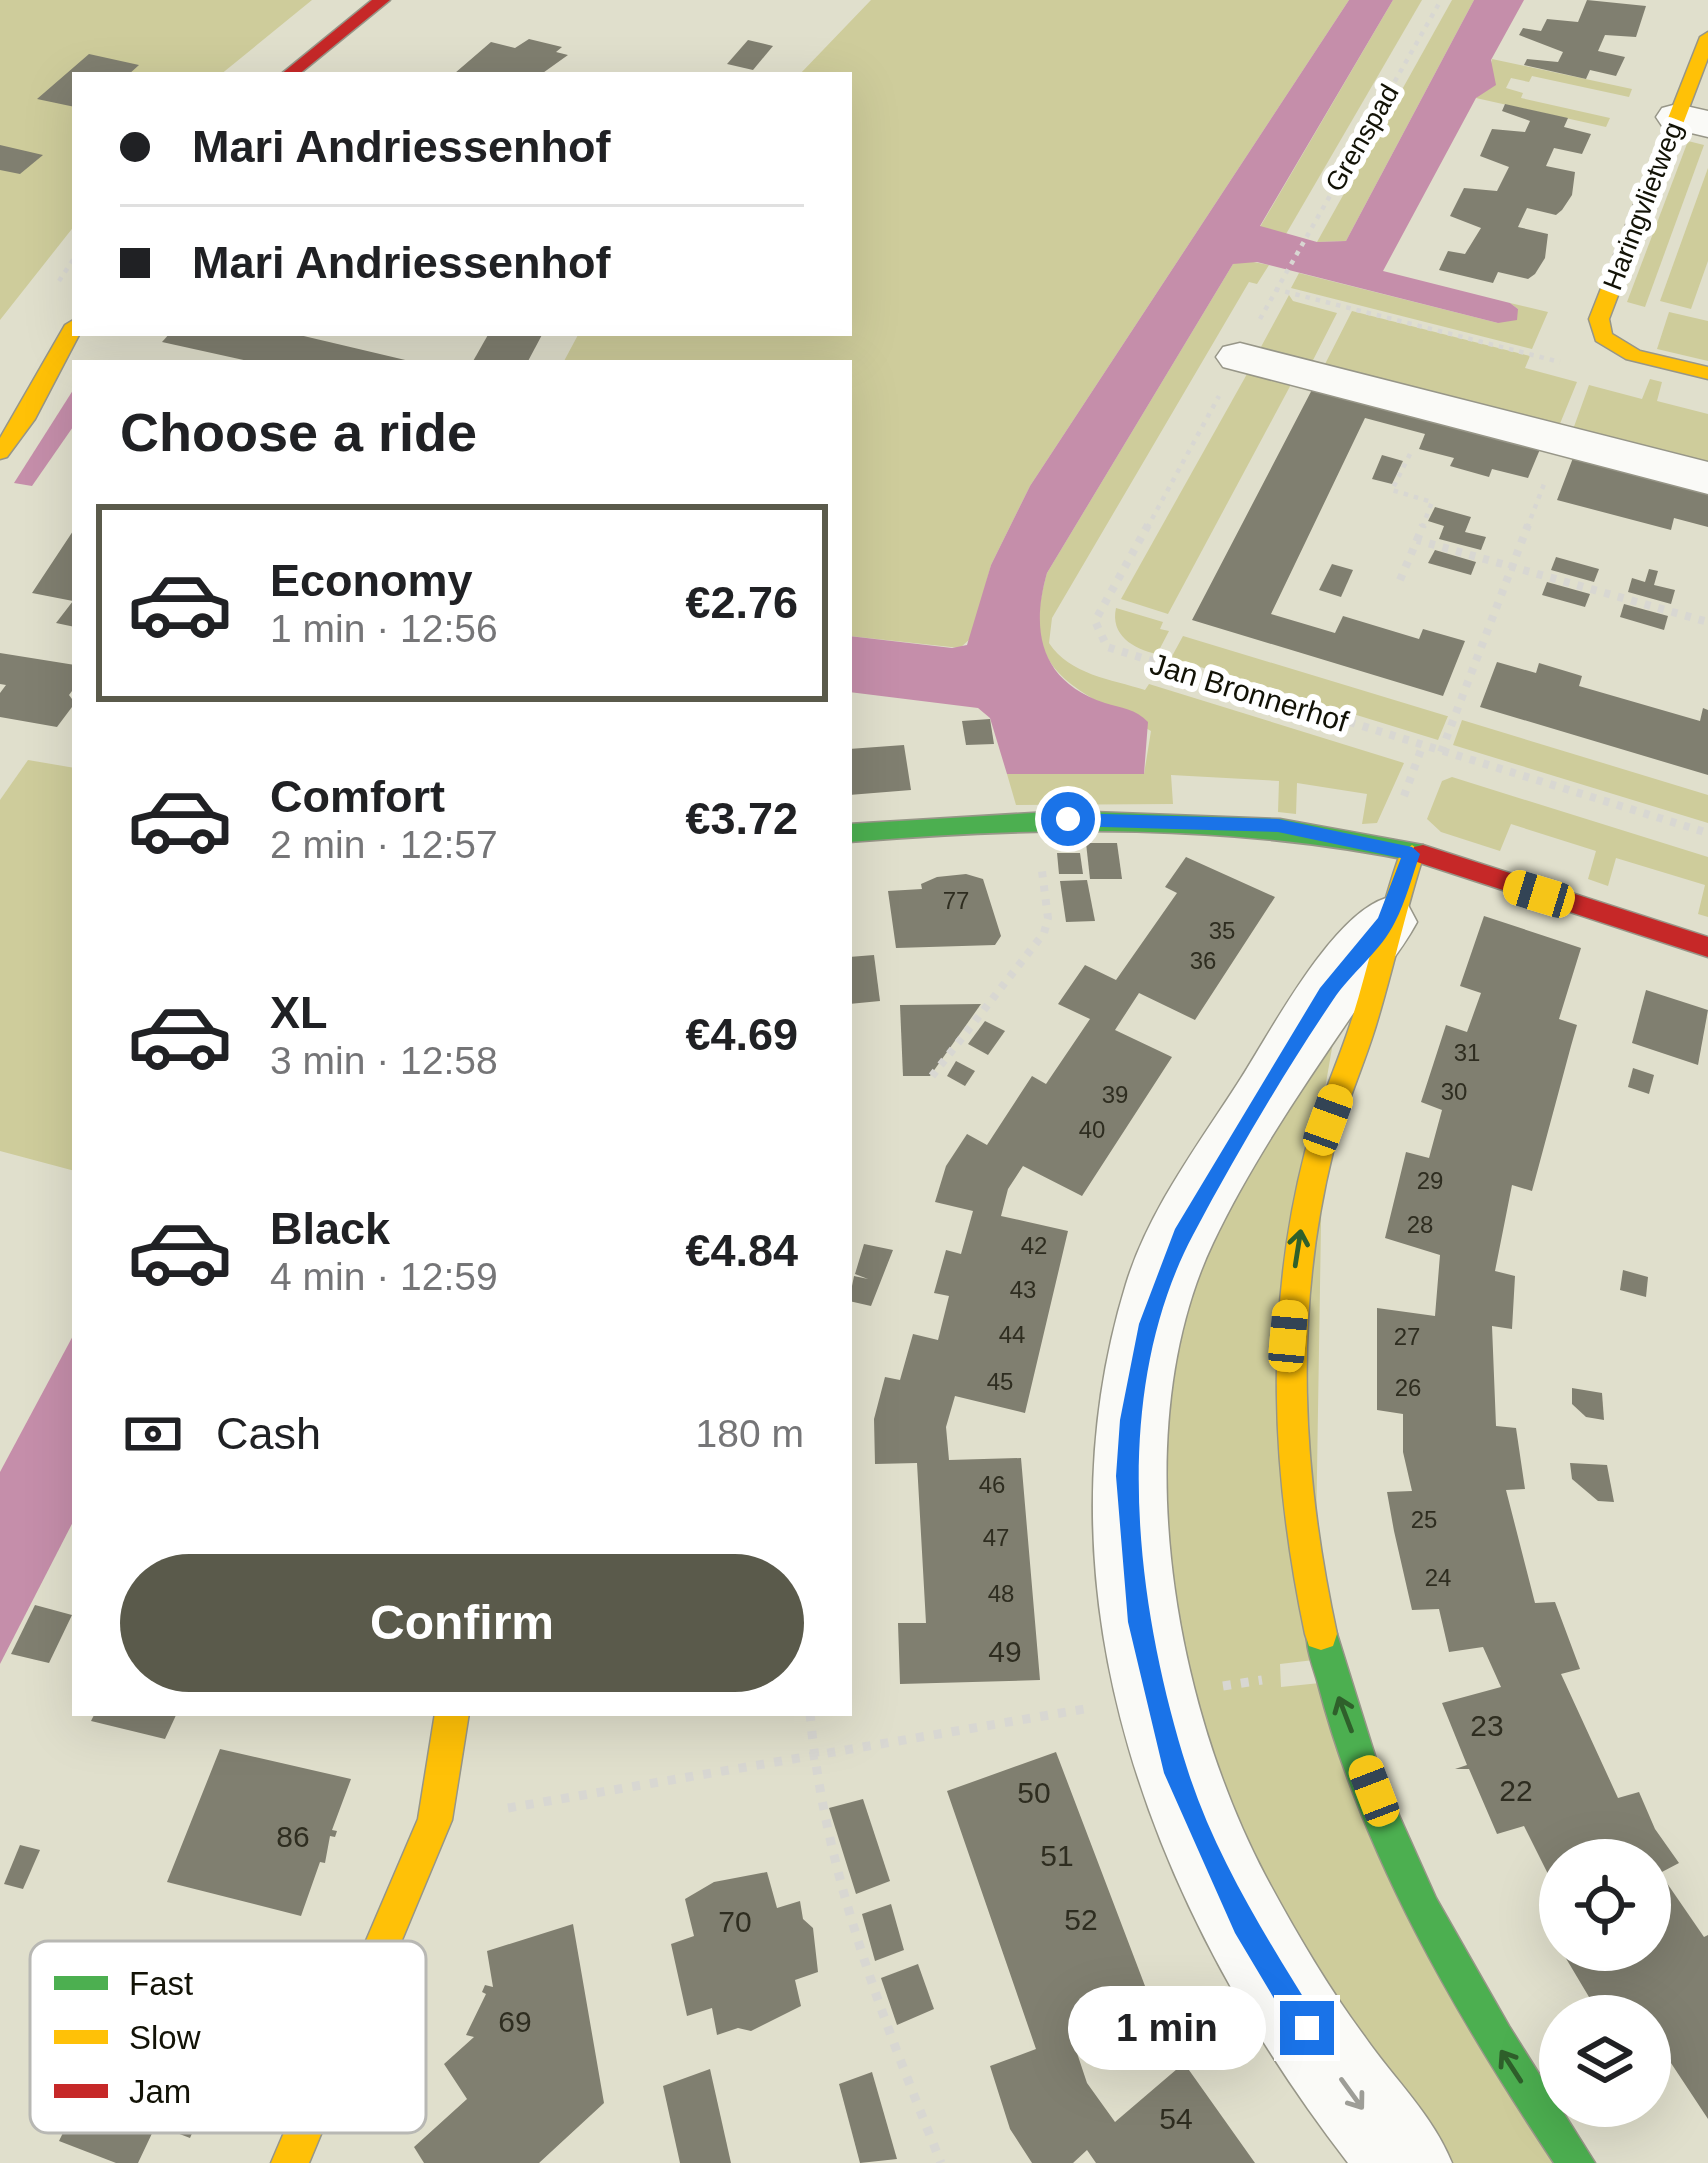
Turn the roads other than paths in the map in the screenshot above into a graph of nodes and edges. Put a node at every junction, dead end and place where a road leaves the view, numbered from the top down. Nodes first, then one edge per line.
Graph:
1 (382, 0) edge
2 (1708, 37) edge
3 (291, 72) edge
4 (1693, 120) edge
5 (72, 332) edge
6 (1240, 357) road end
7 (1708, 374) edge
8 (0, 452) edge
9 (1708, 478) edge
10 (852, 833) edge
11 (1399, 888) junction
12 (1708, 947) edge
13 (452, 1716) edge
14 (384, 1941) edge
15 (303, 2133) edge
16 (290, 2163) edge
17 (1406, 2163) edge
18 (1576, 2163) edge

1 - 3 street
2 - 4 street, Haringvlietweg
4 - 7 street, Haringvlietweg
5 - 8 street
6 - 9 street
10 - 11 street
11 - 12 street
11 -> 17 street
18 -> 11 street
13 - 14 street
15 - 16 street

